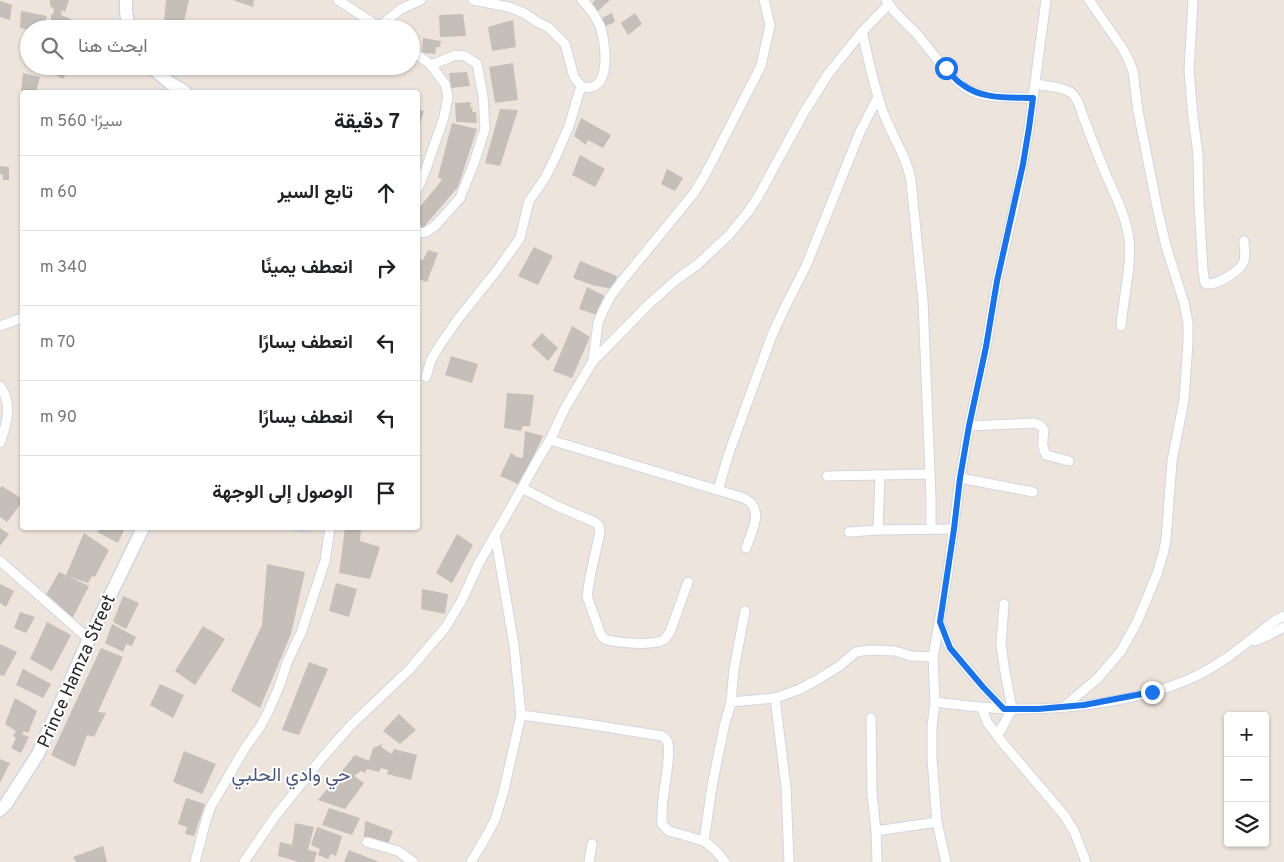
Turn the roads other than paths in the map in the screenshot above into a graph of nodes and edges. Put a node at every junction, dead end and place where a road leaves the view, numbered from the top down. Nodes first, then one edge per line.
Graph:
1 (126, 0) edge
2 (338, 0) edge
3 (421, 0) edge
4 (473, 0) edge
5 (582, 0) edge
6 (764, 0) edge
7 (1046, 0) edge
8 (1089, 0) edge
9 (1193, 0) edge
10 (887, 2) edge
11 (127, 20) edge
12 (368, 20) edge
13 (389, 20) edge
14 (862, 32) junction
15 (420, 57) edge
16 (431, 65) junction
17 (161, 75) edge
18 (1036, 84) junction
19 (581, 86) junction
20 (182, 90) edge
21 (878, 97) junction
22 (1033, 98) junction
23 (420, 183) edge
24 (420, 233) edge
25 (1244, 241) dead end
26 (20, 319) edge
27 (0, 326) edge
28 (1121, 326) dead end
29 (593, 361) junction
30 (426, 377) dead end
31 (0, 386) edge
32 (969, 426) junction
33 (550, 440) junction
34 (0, 443) edge
35 (1069, 461) dead end
36 (930, 474) junction
37 (880, 475) junction
38 (827, 476) dead end
39 (960, 478) junction
40 (522, 488) junction
41 (718, 490) junction
42 (1032, 492) dead end
43 (931, 529) junction
44 (954, 529) junction
45 (142, 530) edge
46 (330, 530) edge
47 (878, 530) junction
48 (849, 532) dead end
49 (496, 534) junction
50 (746, 548) dead end
51 (0, 561) edge
52 (688, 582) dead end
53 (1004, 604) dead end
54 (745, 611) dead end
55 (1284, 616) edge
56 (940, 622) junction
57 (1284, 627) edge
58 (89, 639) junction
59 (1244, 644) junction
60 (933, 657) junction
61 (775, 698) junction
62 (731, 702) junction
63 (935, 702) junction
64 (1065, 706) junction
65 (982, 708) junction
66 (1008, 709) junction
67 (521, 715) junction
68 (871, 718) dead end
69 (998, 735) junction
70 (0, 810) edge
71 (937, 822) junction
72 (876, 830) junction
73 (704, 841) junction
74 (368, 842) dead end
75 (592, 844) dead end
76 (195, 862) edge
77 (244, 862) edge
78 (413, 862) edge
79 (471, 862) edge
80 (589, 862) edge
81 (725, 862) edge
82 (789, 862) edge
83 (877, 862) edge
84 (946, 862) edge
85 (1086, 862) edge

1 - 11 main road
2 - 12 street
3 - 13 street
4 - 19 street
5 - 19 street
6 - 29 street
7 - 18 street
8 - 64 street
9 - 25 street
10 - 14 street
10 - 22 street
14 - 21 street
14 - 29 street
15 - 16 street
16 - 23 street
16 - 24 street
17 - 20 main road
18 - 22 street
18 - 28 street
19 - 30 street
21 - 36 street
21 - 41 street
22 - 32 street
26 - 27 street
29 - 33 street
31 - 34 street
32 - 35 street
32 - 39 street
33 - 40 street
33 - 41 street
36 - 37 street
36 - 43 street
37 - 38 street
37 - 47 street
39 - 42 street
39 - 44 street
40 - 49 street
40 - 52 street
41 - 50 street
43 - 44 street
43 - 47 street
44 - 56 street
45 - 58 main road, Prince Hamza Street
46 - 76 street
47 - 48 street
49 - 67 street
49 - 77 street
51 - 58 street
53 - 66 street
54 - 62 street
55 - 59 street
56 - 60 street
56 - 66 street
57 - 59 street
58 - 70 main road, Prince Hamza Street
59 - 64 street
60 - 61 street
60 - 63 street
61 - 62 street
61 - 82 street
62 - 73 street
63 - 65 street
63 - 71 street
64 - 66 street
65 - 66 street
65 - 69 street
66 - 69 street
67 - 73 street
67 - 79 street
68 - 72 street
69 - 85 street
71 - 72 street
71 - 84 street
72 - 83 street
73 - 81 street
74 - 78 street
75 - 80 street

